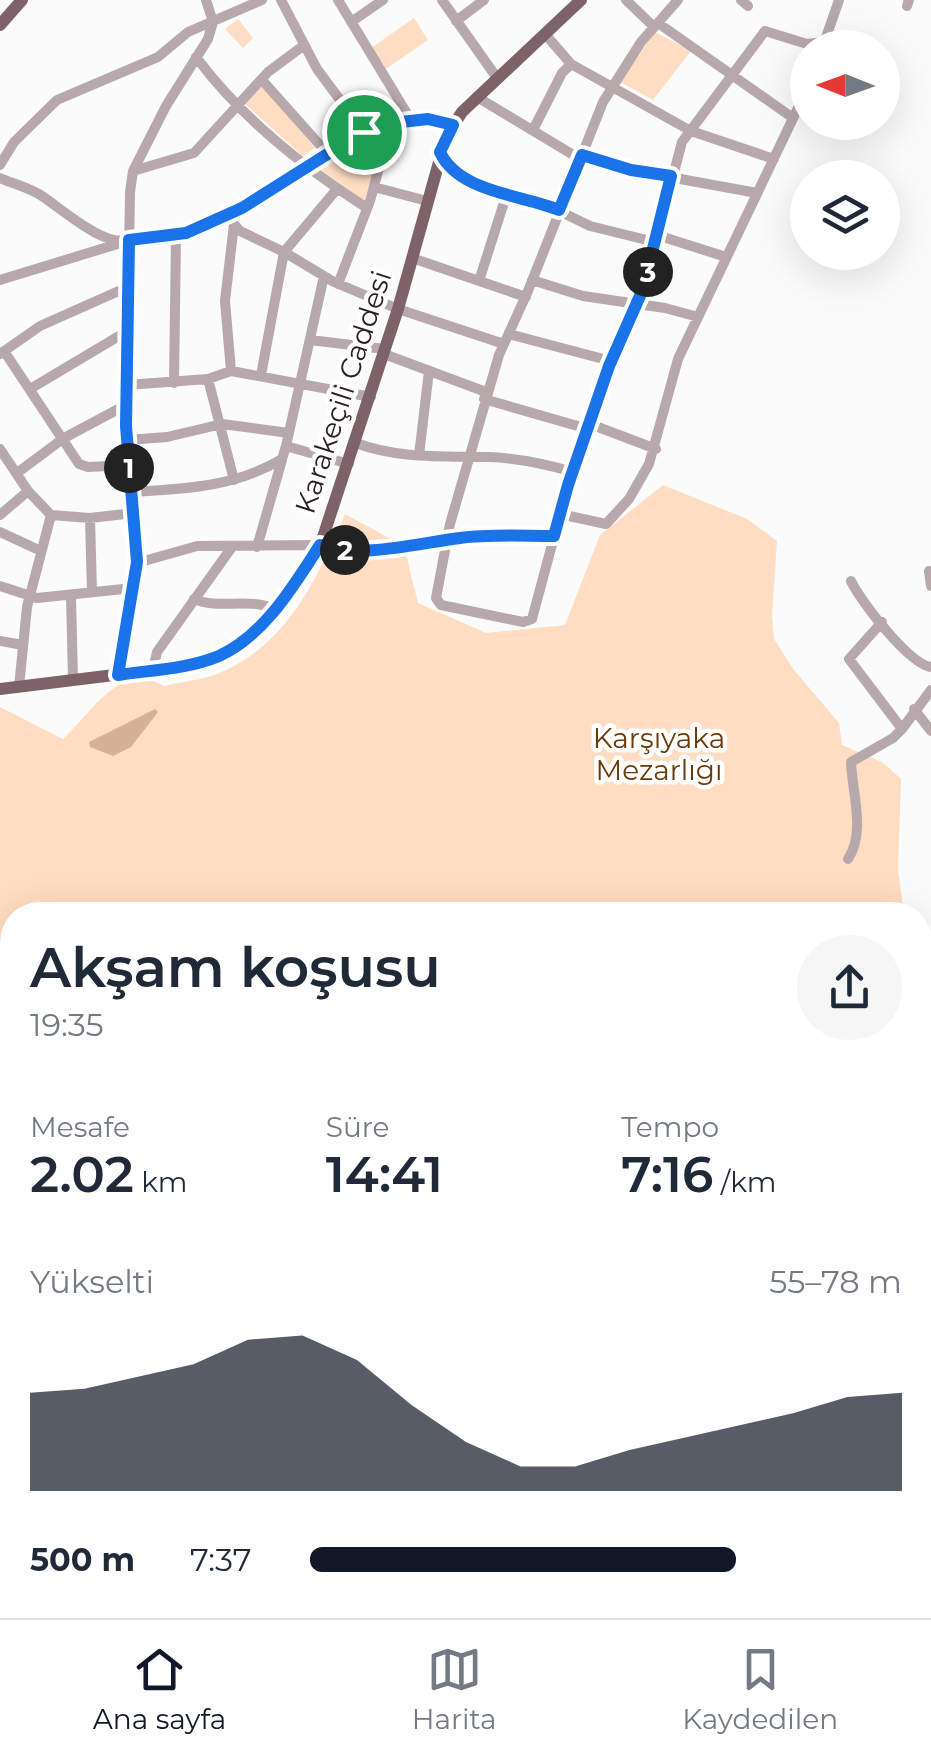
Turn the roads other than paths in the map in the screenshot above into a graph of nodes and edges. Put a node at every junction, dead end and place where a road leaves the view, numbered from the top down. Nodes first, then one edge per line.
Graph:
1 (22, 0) edge
2 (206, 0) edge
3 (262, 0) edge
4 (281, 0) edge
5 (338, 0) edge
6 (383, 0) edge
7 (442, 0) edge
8 (484, 0) edge
9 (626, 0) edge
10 (678, 0) edge
11 (839, 0) edge
12 (579, 1) edge
13 (456, 20) junction
14 (213, 22) junction
15 (351, 22) junction
16 (0, 25) edge
17 (656, 25) junction
18 (828, 30) edge
19 (544, 34) junction
20 (790, 40) edge
21 (304, 46) junction
22 (196, 57) junction
23 (571, 64) junction
24 (732, 74) junction
25 (497, 78) junction
26 (262, 80) junction
27 (612, 86) junction
28 (477, 98) junction
29 (236, 103) junction
30 (790, 116) edge
31 (412, 120) junction
32 (391, 122) junction
33 (790, 124) edge
34 (453, 125) junction
35 (533, 130) junction
36 (691, 130) junction
37 (364, 132) junction
38 (440, 152) junction
39 (327, 153) junction
40 (581, 157) junction
41 (774, 159) junction
42 (0, 165) edge
43 (305, 168) junction
44 (133, 171) junction
45 (671, 176) junction
46 (0, 178) edge
47 (374, 187) junction
48 (337, 189) junction
49 (507, 193) junction
50 (757, 193) junction
51 (427, 201) junction
52 (367, 208) junction
53 (559, 210) junction
54 (230, 220) junction
55 (176, 236) junction
56 (656, 238) junction
57 (129, 240) junction
58 (284, 252) junction
59 (726, 257) junction
60 (412, 258) junction
61 (324, 276) junction
62 (0, 280) edge
63 (532, 280) junction
64 (479, 281) junction
65 (338, 284) junction
66 (130, 286) junction
67 (526, 297) junction
68 (636, 303) junction
69 (398, 310) junction
70 (698, 318) junction
71 (128, 330) junction
72 (506, 339) junction
73 (310, 340) junction
74 (2, 352) edge
75 (384, 352) junction
76 (612, 361) junction
77 (232, 371) junction
78 (429, 371) junction
79 (261, 376) junction
80 (208, 379) junction
81 (300, 382) junction
82 (174, 383) junction
83 (127, 385) junction
84 (30, 388) junction
85 (485, 396) junction
86 (370, 397) junction
87 (126, 405) junction
88 (222, 424) junction
89 (589, 427) junction
90 (289, 433) junction
91 (64, 438) junction
92 (127, 440) junction
93 (356, 443) junction
94 (286, 446) junction
95 (0, 449) edge
96 (656, 449) junction
97 (419, 455) junction
98 (468, 458) junction
99 (282, 459) junction
100 (349, 464) junction
101 (129, 465) junction
102 (572, 472) junction
103 (17, 473) junction
104 (234, 480) junction
105 (28, 490) junction
106 (131, 492) junction
107 (134, 513) junction
108 (560, 514) junction
109 (0, 515) edge
110 (52, 515) junction
111 (90, 518) junction
112 (0, 532) edge
113 (554, 536) junction
114 (446, 542) junction
115 (320, 545) junction
116 (258, 546) junction
117 (232, 547) junction
118 (41, 551) junction
119 (137, 563) junction
120 (929, 571) edge
121 (852, 582) dead end
122 (0, 586) edge
123 (931, 586) edge
124 (133, 588) junction
125 (92, 592) junction
126 (71, 596) junction
127 (30, 597) junction
128 (194, 600) junction
129 (275, 609) junction
130 (882, 622) junction
131 (0, 641) edge
132 (23, 646) junction
133 (931, 667) edge
134 (153, 670) junction
135 (118, 675) junction
136 (74, 680) junction
137 (20, 686) junction
138 (0, 689) edge
139 (931, 690) edge
140 (914, 709) junction
141 (902, 729) junction
142 (931, 731) edge
143 (848, 859) dead end

1 - 16 main road
2 - 14 street
3 - 14 street
4 - 21 street
5 - 15 street
6 - 15 street
7 - 13 street
8 - 13 street
9 - 17 street
10 - 17 street
11 - 18 street
12 - 19 main road, Karakeçili Caddesi
13 - 25 street
14 - 22 street
14 - 42 street
15 - 31 street
17 - 24 street
17 - 27 street
19 - 23 street
19 - 25 main road, Karakeçili Caddesi
20 - 24 street
21 - 26 street
21 - 37 street
22 - 29 street
22 - 44 street
23 - 27 street
23 - 35 street
24 - 30 street
24 - 36 street
25 - 28 main road, Karakeçili Caddesi
26 - 29 street
26 - 39 street
27 - 36 street
27 - 40 street
28 - 34 main road, Karakeçili Caddesi
28 - 35 street
29 - 43 street
29 - 44 street
31 - 32 street
31 - 34 street
32 - 37 street
32 - 47 street
33 - 41 street
34 - 38 main road, Karakeçili Caddesi
35 - 40 street
36 - 41 street
36 - 45 street
37 - 39 street
38 - 49 street
38 - 51 main road, Karakeçili Caddesi
39 - 43 street
40 - 45 street
40 - 53 street
41 - 50 street
43 - 48 street
43 - 54 street
44 - 57 street
45 - 50 street
45 - 56 street
46 - 57 street
47 - 51 street
47 - 52 street
48 - 52 street
48 - 58 street
49 - 53 street
49 - 64 street
50 - 59 street
51 - 60 main road, Karakeçili Caddesi
52 - 65 street
53 - 56 street
53 - 63 street
54 - 55 street
54 - 58 street
54 - 77 street
55 - 57 street
55 - 82 street
56 - 59 street
56 - 68 street
57 - 62 street
57 - 66 street
58 - 61 street
58 - 79 street
59 - 70 street
60 - 64 street
60 - 69 main road, Karakeçili Caddesi
61 - 65 street
61 - 73 street
63 - 67 street
63 - 68 street
64 - 67 street
65 - 69 street
66 - 71 street
66 - 74 street
67 - 72 street
68 - 70 street
68 - 76 street
69 - 72 street
69 - 75 main road, Karakeçili Caddesi
70 - 96 street
71 - 83 street
71 - 84 street
72 - 76 street
72 - 85 street
73 - 75 street
73 - 81 street
74 - 84 street
75 - 78 street
75 - 86 main road, Karakeçili Caddesi
76 - 89 street
77 - 79 street
77 - 80 street
78 - 85 street
78 - 97 street
79 - 81 street
80 - 82 street
80 - 88 street
81 - 86 street
81 - 90 street
82 - 83 street
83 - 87 street
84 - 91 street
85 - 89 street
85 - 98 street
86 - 93 main road, Karakeçili Caddesi
87 - 91 street
87 - 92 street
88 - 90 street
88 - 92 street
88 - 104 street
89 - 96 street
89 - 102 street
90 - 94 street
91 - 101 street
91 - 103 street
92 - 101 street
93 - 97 street
93 - 100 main road, Karakeçili Caddesi
94 - 99 street
94 - 100 street
95 - 103 street
96 - 108 street
97 - 98 street
98 - 102 street
98 - 114 street
99 - 104 street
99 - 116 street
100 - 115 main road, Karakeçili Caddesi
101 - 106 street
102 - 108 street
103 - 105 street
104 - 106 street
105 - 109 street
105 - 110 street
106 - 107 street
107 - 111 street
107 - 119 street
108 - 113 street
110 - 111 street
110 - 118 street
111 - 125 street
112 - 118 street
113 - 114 street
113 - 114 street
114 - 115 street
115 - 116 street
115 - 129 main road, Karakeçili Caddesi
116 - 117 street
117 - 119 street
117 - 128 street
118 - 127 street
119 - 124 street
120 - 123 street
121 - 130 street
122 - 127 street
124 - 125 street
124 - 135 street
125 - 126 street
126 - 127 street
126 - 136 street
127 - 132 street
128 - 129 street
128 - 134 street
129 - 134 main road, Karakeçili Caddesi
130 - 133 street
130 - 141 street
131 - 132 street
132 - 137 street
134 - 135 main road, Karakeçili Caddesi
135 - 136 main road, Karakeçili Caddesi
136 - 137 main road, Karakeçili Caddesi
137 - 138 main road, Karakeçili Caddesi
139 - 140 street
140 - 141 street
140 - 142 street
141 - 143 street

